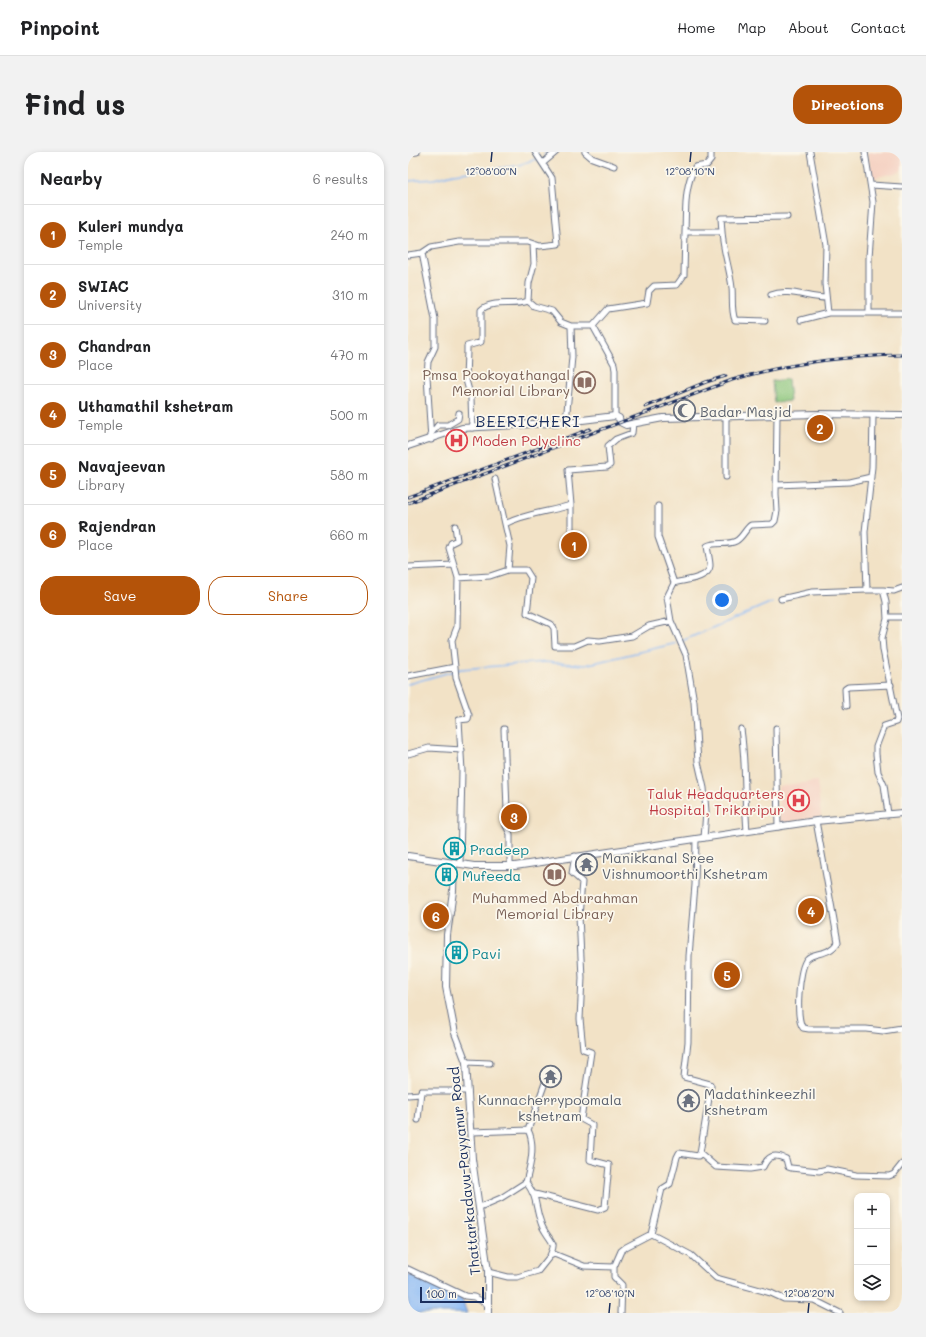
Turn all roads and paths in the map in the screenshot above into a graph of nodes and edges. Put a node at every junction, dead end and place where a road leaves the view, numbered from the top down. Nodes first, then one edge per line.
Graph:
1 (417, 152) edge
2 (535, 152) edge
3 (556, 152) edge
4 (585, 152) edge
5 (711, 152) edge
6 (810, 152) edge
7 (865, 152) edge
8 (408, 153) edge
9 (543, 163) junction
10 (614, 166) dead end
11 (871, 185) junction
12 (902, 187) edge
13 (787, 217) dead end
14 (685, 232) junction
15 (722, 232) junction
16 (533, 244) junction
17 (422, 253) junction
18 (408, 255) edge
19 (771, 295) dead end
20 (826, 298) junction
21 (528, 301) junction
22 (828, 313) junction
23 (868, 313) junction
24 (902, 313) edge
25 (801, 320) dead end
26 (765, 321) dead end
27 (571, 326) junction
28 (593, 326) junction
29 (458, 413) dead end
30 (777, 415) junction
31 (873, 415) junction
32 (902, 415) edge
33 (615, 416) junction
34 (726, 416) junction
35 (566, 422) junction
36 (634, 424) junction
37 (472, 428) junction
38 (431, 437) junction
39 (408, 446) edge
40 (726, 477) dead end
41 (871, 477) junction
42 (495, 479) dead end
43 (777, 485) junction
44 (571, 505) junction
45 (658, 506) dead end
46 (505, 524) junction
47 (455, 526) dead end
48 (571, 535) dead end
49 (454, 565) junction
50 (408, 567) edge
51 (508, 570) junction
52 (458, 578) junction
53 (674, 583) junction
54 (902, 588) edge
55 (867, 590) junction
56 (883, 590) junction
57 (781, 598) dead end
58 (902, 616) edge
59 (887, 617) junction
60 (671, 621) junction
61 (455, 669) junction
62 (408, 676) edge
63 (890, 685) junction
64 (846, 706) dead end
65 (776, 728) dead end
66 (504, 729) dead end
67 (741, 729) dead end
68 (462, 750) junction
69 (408, 754) edge
70 (902, 813) edge
71 (888, 814) junction
72 (816, 821) junction
73 (778, 827) junction
74 (747, 831) junction
75 (704, 838) junction
76 (696, 839) junction
77 (408, 856) edge
78 (575, 856) junction
79 (457, 863) junction
80 (510, 866) junction
81 (451, 910) junction
82 (430, 925) dead end
83 (902, 1028) edge
84 (466, 1062) junction
85 (490, 1063) dead end
86 (546, 1080) dead end
87 (468, 1091) junction
88 (420, 1094) junction
89 (408, 1095) edge
90 (418, 1120) dead end
91 (528, 1130) junction
92 (472, 1132) junction
93 (700, 1154) junction
94 (902, 1164) edge
95 (526, 1182) junction
96 (535, 1194) junction
97 (480, 1207) junction
98 (651, 1234) junction
99 (550, 1256) junction
100 (614, 1266) junction
101 (408, 1269) edge
102 (488, 1272) junction
103 (487, 1304) junction
104 (488, 1313) edge
105 (621, 1313) edge
106 (840, 1313) edge

1 - 8 street
2 - 9 street
3 - 9 street
4 - 10 street
5 - 14 street
6 - 20 street
7 - 11 street
9 - 16 street
11 - 12 street
11 - 23 street
13 - 15 street
14 - 15 street
14 - 28 street
15 - 26 street
16 - 17 street
16 - 21 street
17 - 18 street
17 - 38 street
19 - 20 street
20 - 22 street
21 - 27 street
21 - 37 street
22 - 23 street
22 - 25 street
23 - 24 street
27 - 28 street
27 - 35 street
28 - 33 street
29 - 38 street
30 - 31 main road
30 - 34 main road
30 - 43 street
31 - 32 main road
31 - 41 street
33 - 35 main road
33 - 36 main road
34 - 36 main road
34 - 40 street
35 - 37 main road
36 - 44 street
37 - 38 main road
38 - 39 main road
41 - 43 street
41 - 55 street
42 - 46 street
43 - 53 street
44 - 46 street
44 - 48 street
45 - 53 street
46 - 51 street
47 - 49 street
49 - 50 street
49 - 52 street
51 - 52 street
51 - 60 street
52 - 61 street
53 - 60 street
54 - 56 street
55 - 56 street
55 - 57 street
56 - 59 street
58 - 59 street
59 - 63 street
60 - 75 street
61 - 62 street
61 - 68 street
63 - 64 street
63 - 71 street
65 - 73 street
66 - 80 street
67 - 74 street
68 - 69 street
68 - 79 street
70 - 71 main road
71 - 72 main road
72 - 73 main road
72 - 83 street
73 - 74 main road
74 - 75 main road
75 - 76 main road
76 - 78 main road
76 - 93 street
77 - 79 main road
78 - 80 main road
78 - 96 street
79 - 80 main road
79 - 81 main road, Thattarkadavu-Payyanur Road
81 - 82 street
81 - 84 main road, Thattarkadavu-Payyanur Road
84 - 85 street
84 - 87 main road, Thattarkadavu-Payyanur Road
86 - 91 street
87 - 88 street
87 - 92 main road, Thattarkadavu-Payyanur Road
88 - 89 street
88 - 90 street
91 - 92 street
91 - 95 street
92 - 97 main road, Thattarkadavu-Payyanur Road
93 - 94 street
93 - 98 street
95 - 96 street
95 - 97 street
96 - 99 street
97 - 102 main road, Thattarkadavu-Payyanur Road
98 - 100 street
98 - 106 street
99 - 100 street
99 - 102 street
100 - 105 street
101 - 103 street
102 - 103 main road, Thattarkadavu-Payyanur Road
103 - 104 main road, Thattarkadavu-Payyanur Road

